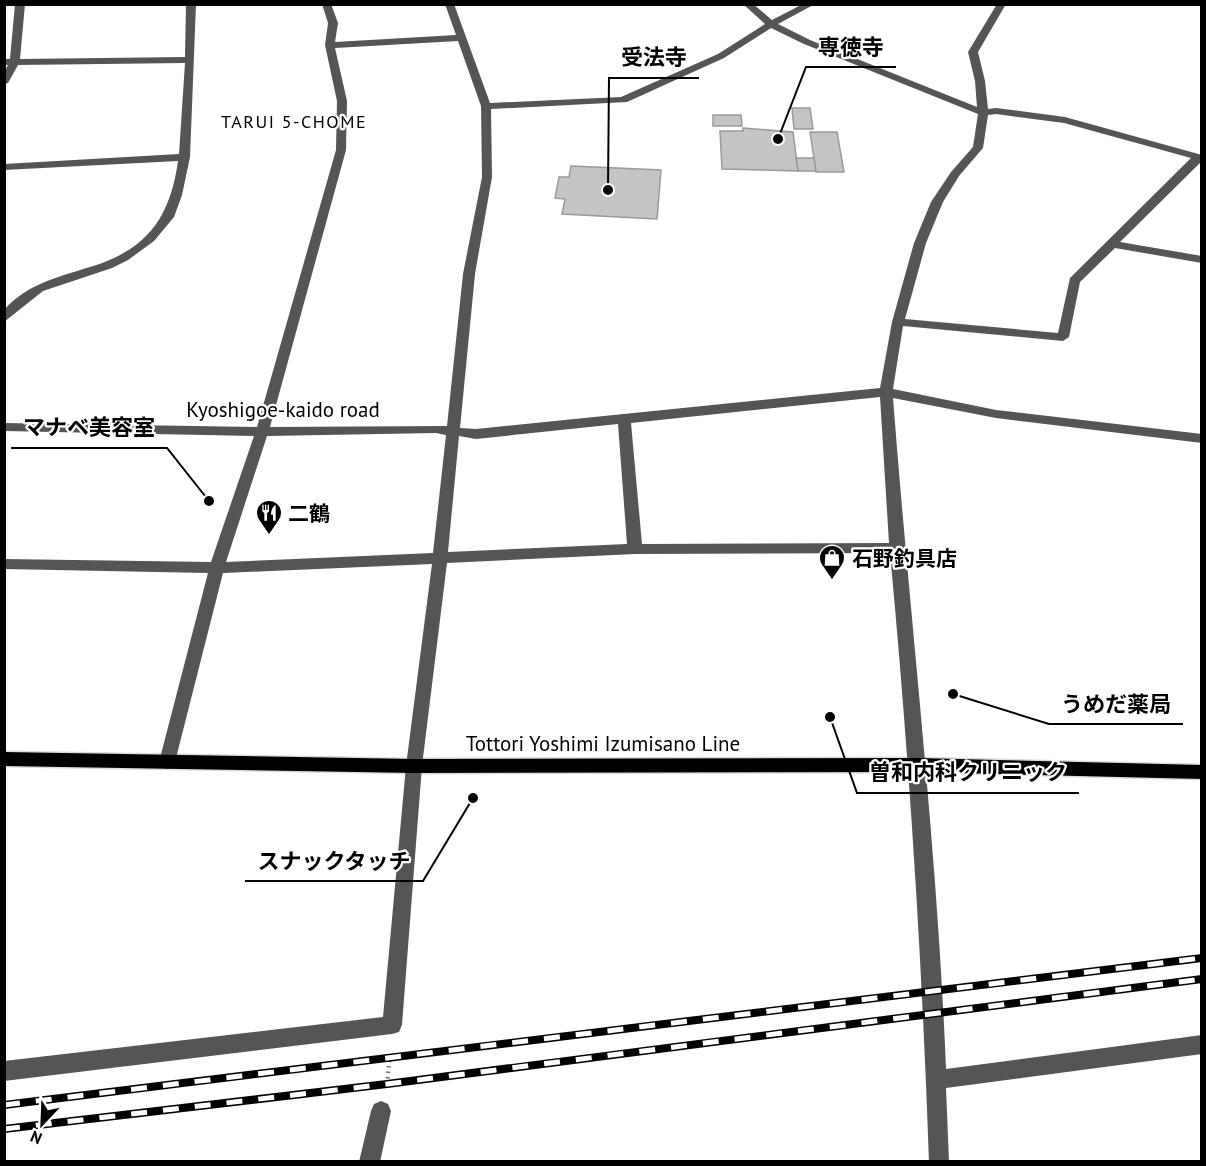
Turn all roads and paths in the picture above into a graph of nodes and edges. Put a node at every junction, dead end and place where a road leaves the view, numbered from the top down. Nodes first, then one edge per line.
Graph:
1 (20, 4) edge
2 (191, 4) edge
3 (326, 4) edge
4 (449, 4) edge
5 (747, 4) edge
6 (811, 4) edge
7 (1002, 4) edge
8 (771, 24) junction
9 (460, 38) junction
10 (330, 45) junction
11 (188, 60) junction
12 (10, 62) edge
13 (4, 81) edge
14 (486, 106) junction
15 (983, 113) junction
16 (185, 158) junction
17 (1199, 158) edge
18 (4, 167) edge
19 (1112, 244) junction
20 (1202, 260) edge
21 (4, 318) edge
22 (898, 322) junction
23 (886, 392) junction
24 (624, 421) junction
25 (4, 427) edge
26 (453, 431) junction
27 (262, 432) junction
28 (1202, 439) edge
29 (897, 548) junction
30 (634, 549) junction
31 (440, 558) junction
32 (4, 564) edge
33 (217, 568) junction
34 (4, 759) edge
35 (166, 762) junction
36 (918, 765) junction
37 (414, 766) junction
38 (1202, 772) edge
39 (392, 1025) junction
40 (1202, 1044) edge
41 (4, 1071) edge
42 (934, 1080) junction
43 (381, 1111) joint
44 (369, 1161) edge
45 (939, 1161) edge

1 - 12 street
2 - 11 street
3 - 10 street
4 - 9 street
5 - 8 street
6 - 8 street
7 - 15 street
8 - 14 street
8 - 15 street
9 - 10 street
9 - 14 street
10 - 27 street
11 - 12 street
11 - 16 street
12 - 13 street
14 - 26 street
15 - 17 street
15 - 22 street
16 - 18 street
16 - 21 street
17 - 19 street
19 - 20 street
19 - 22 street
22 - 23 street
23 - 24 street, Kyoshigoe-kaido road
23 - 28 street, Kyoshigoe-kaido road
23 - 29 street
24 - 26 street, Kyoshigoe-kaido road
24 - 30 street
25 - 27 street, Kyoshigoe-kaido road
26 - 27 street, Kyoshigoe-kaido road
26 - 31 street
27 - 33 street
29 - 30 street
29 - 36 street
30 - 31 street
31 - 33 street
31 - 37 street
32 - 33 street
33 - 35 street
34 - 35 main road, Tottori Yoshimi Izumisano Line
35 - 37 main road, Tottori Yoshimi Izumisano Line
36 - 37 main road, Tottori Yoshimi Izumisano Line
36 - 38 main road, Tottori Yoshimi Izumisano Line
36 - 42 street
37 - 39 street
39 - 41 street
39 - 43 path
40 - 42 street
42 - 45 street
43 - 44 street

